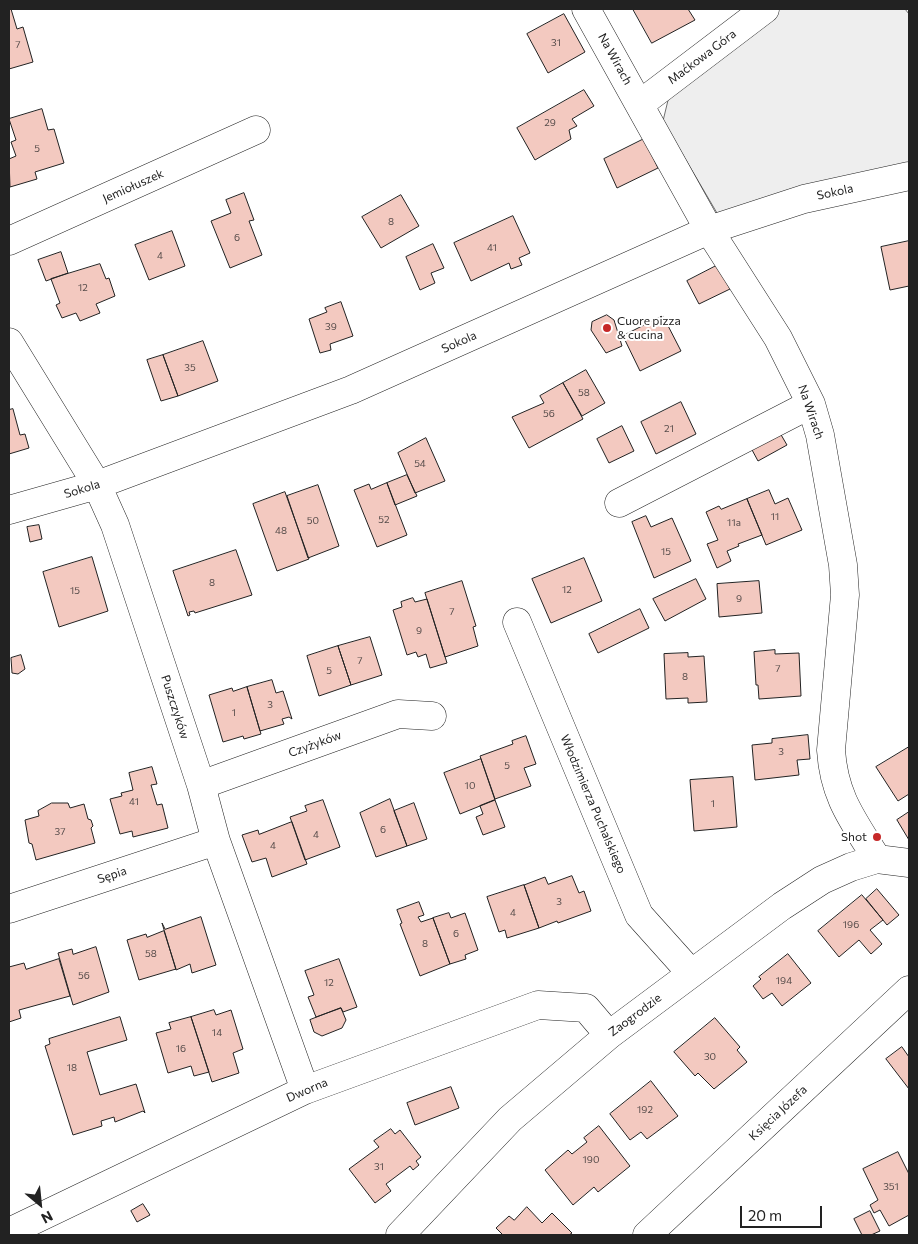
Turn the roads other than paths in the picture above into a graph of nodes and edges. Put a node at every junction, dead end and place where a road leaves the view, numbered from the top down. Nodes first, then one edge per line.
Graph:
1 (586, 9) edge
2 (765, 9) edge
3 (640, 104) junction
4 (256, 130) dead end
5 (909, 176) edge
6 (709, 230) junction
7 (9, 242) edge
8 (9, 342) edge
9 (811, 404) junction
10 (97, 485) junction
11 (619, 503) dead end
12 (9, 510) edge
13 (517, 622) dead end
14 (432, 716) dead end
15 (200, 785) junction
16 (216, 841) junction
17 (877, 859) junction
18 (909, 863) edge
19 (9, 910) edge
20 (691, 973) junction
21 (909, 990) edge
22 (609, 1035) junction
23 (305, 1090) junction
24 (9, 1232) edge
25 (400, 1235) edge
26 (647, 1235) edge

1 - 3 street, Na Wirach
2 - 3 street, Maćkowa Góra
3 - 6 street, Na Wirach
4 - 7 street, Jemiołuszek
5 - 6 street, Sokola
6 - 9 street, Na Wirach
6 - 10 street, Sokola
8 - 10 street, Puszczyków
9 - 11 street
9 - 17 street, Na Wirach
10 - 12 street, Sokola
10 - 15 street, Puszczyków
13 - 20 street, Włodzimierza Puchalskiego
14 - 15 street, Czyżyków
15 - 16 street, Puszczyków
16 - 19 street, Sępia
16 - 23 street, Puszczyków
17 - 18 street, Zaogrodzie
17 - 20 street, Zaogrodzie
20 - 22 street, Zaogrodzie
21 - 26 street, Księcia Józefa
22 - 23 street, Dworna
22 - 25 street, Zaogrodzie
23 - 24 street, Dworna

